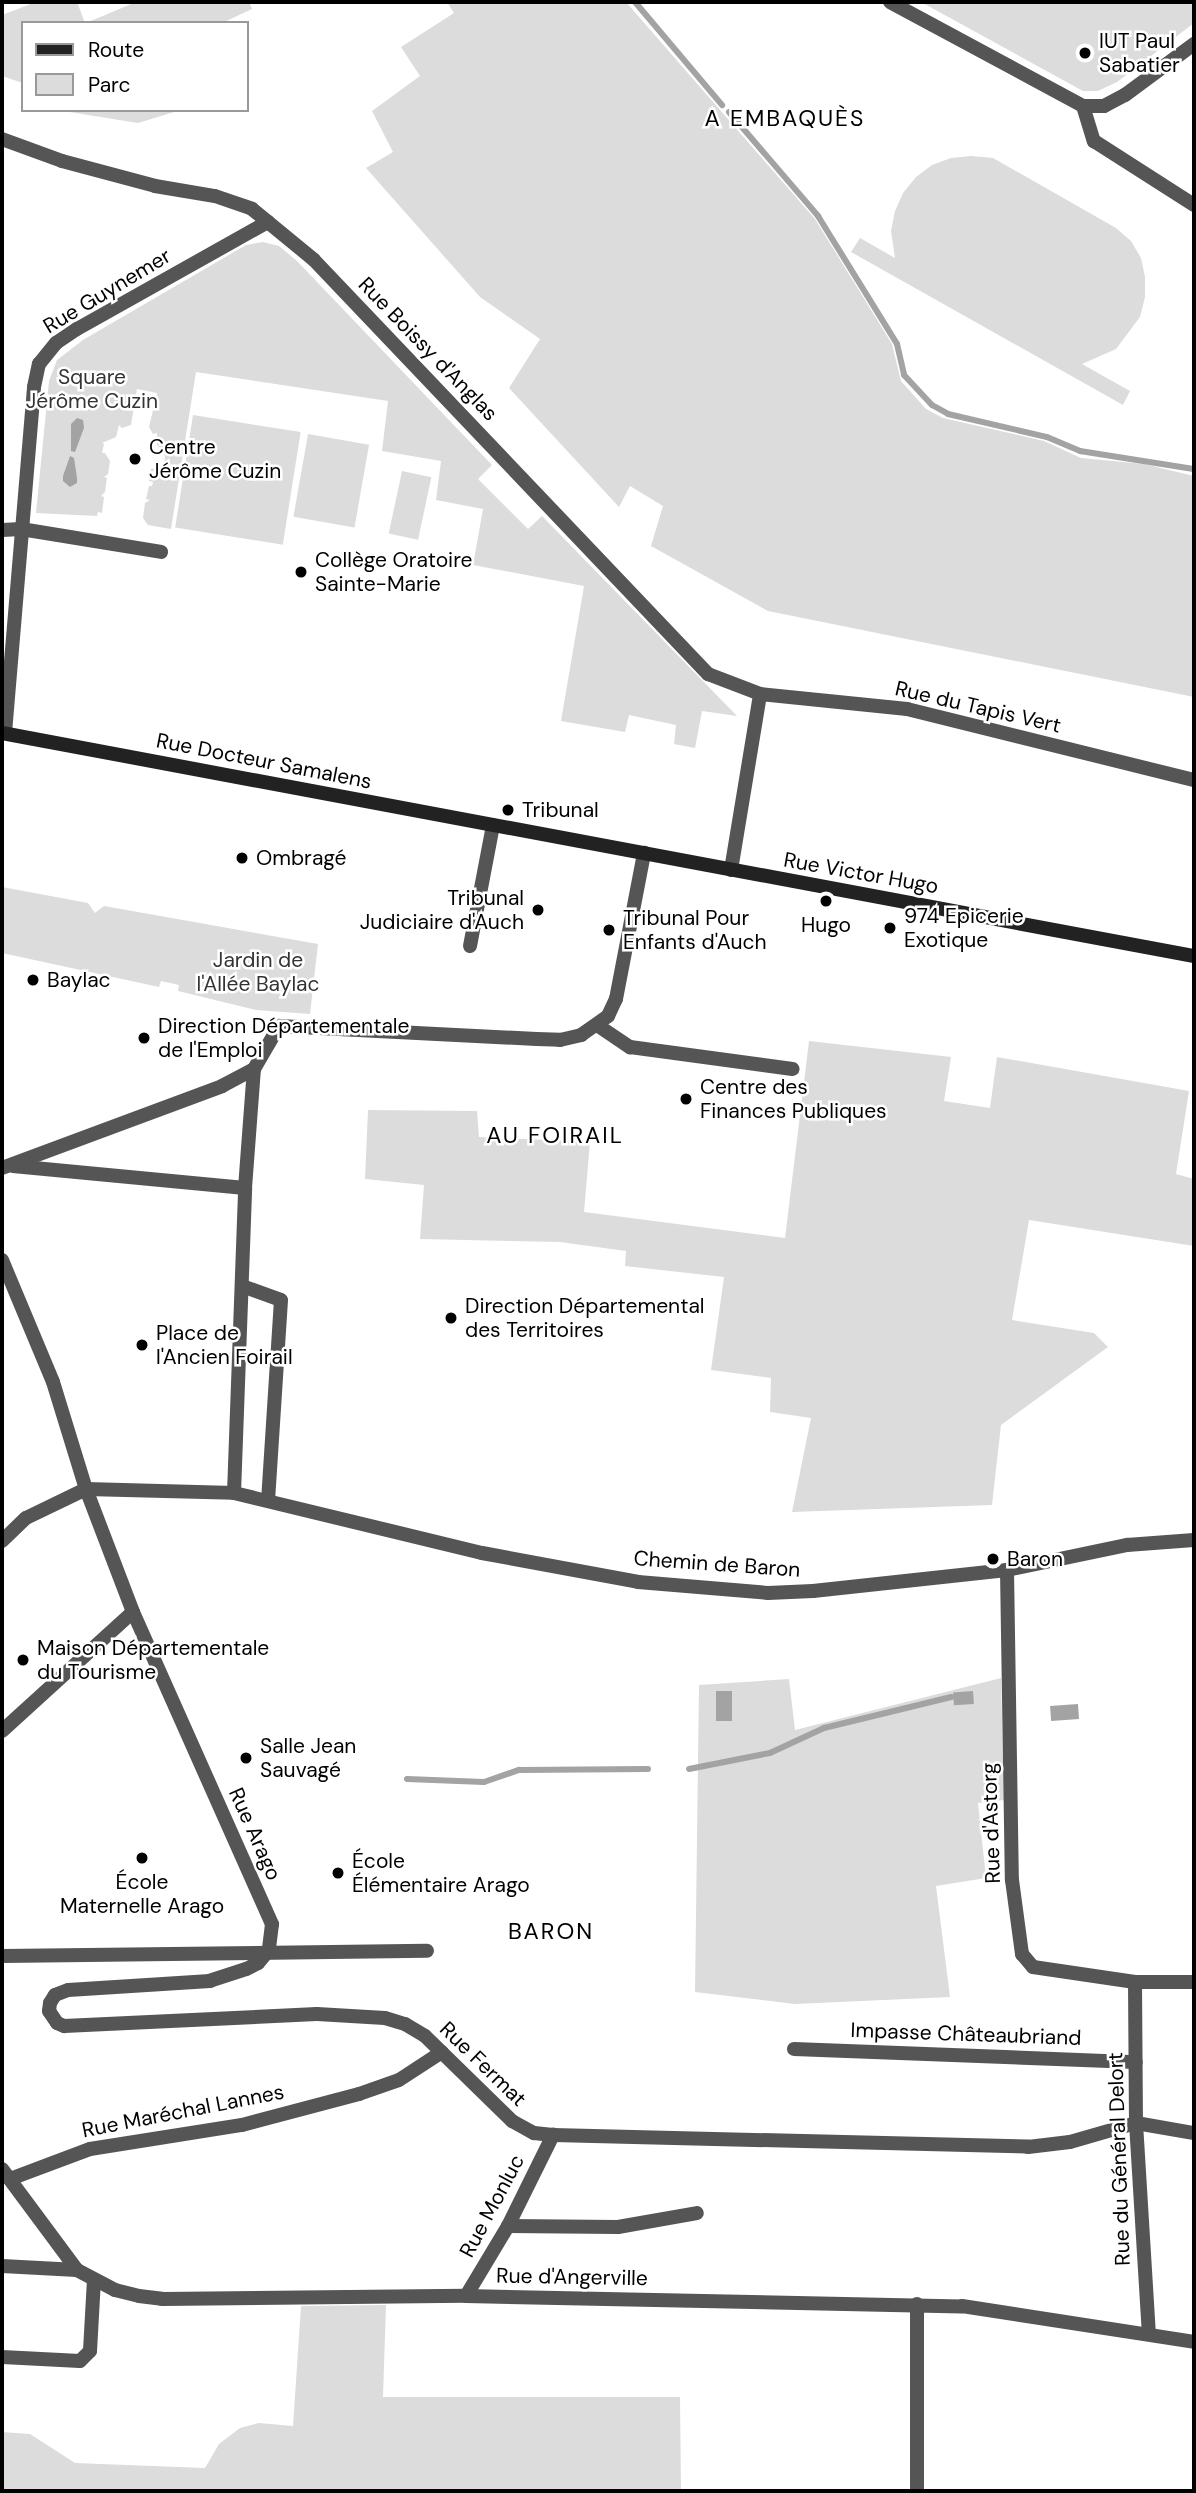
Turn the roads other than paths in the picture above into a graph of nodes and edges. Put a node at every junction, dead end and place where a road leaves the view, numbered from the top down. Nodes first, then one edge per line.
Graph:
1 (890, 2) edge
2 (1194, 44) edge
3 (1083, 106) junction
4 (2, 139) edge
5 (1194, 205) edge
6 (268, 222) junction
7 (21, 529) junction
8 (2, 530) edge
9 (161, 552) dead end
10 (760, 694) junction
11 (4, 733) edge
12 (1194, 780) edge
13 (493, 825) junction
14 (519, 830) joint
15 (645, 853) junction
16 (731, 870) junction
17 (470, 946) dead end
18 (1194, 956) edge
19 (597, 1026) junction
20 (254, 1069) junction
21 (793, 1069) dead end
22 (5, 1167) edge
23 (245, 1188) junction
24 (2, 1260) edge
25 (242, 1286) junction
26 (86, 1489) junction
27 (234, 1493) junction
28 (276, 1502) junction
29 (1194, 1540) edge
30 (2, 1541) edge
31 (1007, 1570) junction
32 (133, 1612) junction
33 (2, 1731) edge
34 (269, 1950) junction
35 (427, 1951) dead end
36 (2, 1956) edge
37 (1135, 1982) junction
38 (1194, 1982) edge
39 (794, 2049) dead end
40 (442, 2052) junction
41 (1136, 2062) junction
42 (1136, 2123) junction
43 (1194, 2133) edge
44 (553, 2135) junction
45 (6, 2174) edge
46 (696, 2213) dead end
47 (508, 2226) junction
48 (2, 2266) edge
49 (77, 2270) junction
50 (94, 2280) junction
51 (466, 2297) junction
52 (917, 2304) junction
53 (1149, 2333) junction
54 (1194, 2342) edge
55 (2, 2357) edge
56 (917, 2491) edge

1 - 3 street
2 - 3 street
3 - 5 street
4 - 6 street, Rue Boissy d'Anglas
6 - 7 street, Rue Guynemer
6 - 10 street, Rue Boissy d'Anglas
7 - 8 street
7 - 9 street
7 - 11 street, Rue Guynemer
10 - 12 street, Rue du Tapis Vert
10 - 16 street
11 - 13 main road, Rue Docteur Samalens
13 - 14 main road, Rue Docteur Samalens
13 - 17 street
14 - 15 main road, Rue Victor Hugo
15 - 16 main road, Rue Victor Hugo
15 - 19 street
16 - 18 main road, Rue Victor Hugo
19 - 20 street
19 - 21 street
20 - 22 street
20 - 23 street
22 - 23 street
23 - 25 street
24 - 26 street
25 - 27 street
25 - 28 street
26 - 27 street
26 - 30 street
26 - 32 street, Rue Arago
27 - 28 street
28 - 31 street, Chemin de Baron
29 - 31 street, Chemin de Baron
31 - 37 street, Rue d'Astorg
32 - 33 street
32 - 34 street, Rue Arago
34 - 35 street
34 - 36 street
34 - 40 street, Rue Fermat
37 - 38 street, Rue d'Astorg
37 - 41 street, Rue du Général Delort
39 - 41 street, Impasse Châteaubriand
40 - 44 street, Rue Fermat
40 - 45 street, Rue Maréchal Lannes
41 - 42 street, Rue du Général Delort
42 - 43 street
42 - 44 street, Rue Fermat
42 - 53 street, Rue du Général Delort
44 - 47 street, Rue Monluc
45 - 49 street, Rue d'Angerville
46 - 47 street
47 - 51 street, Rue Monluc
48 - 49 street
49 - 50 street, Rue d'Angerville
50 - 51 street, Rue d'Angerville
50 - 55 street
51 - 52 street, Rue d'Angerville
52 - 53 street, Rue d'Angerville
52 - 56 street
53 - 54 street, Rue d'Angerville

